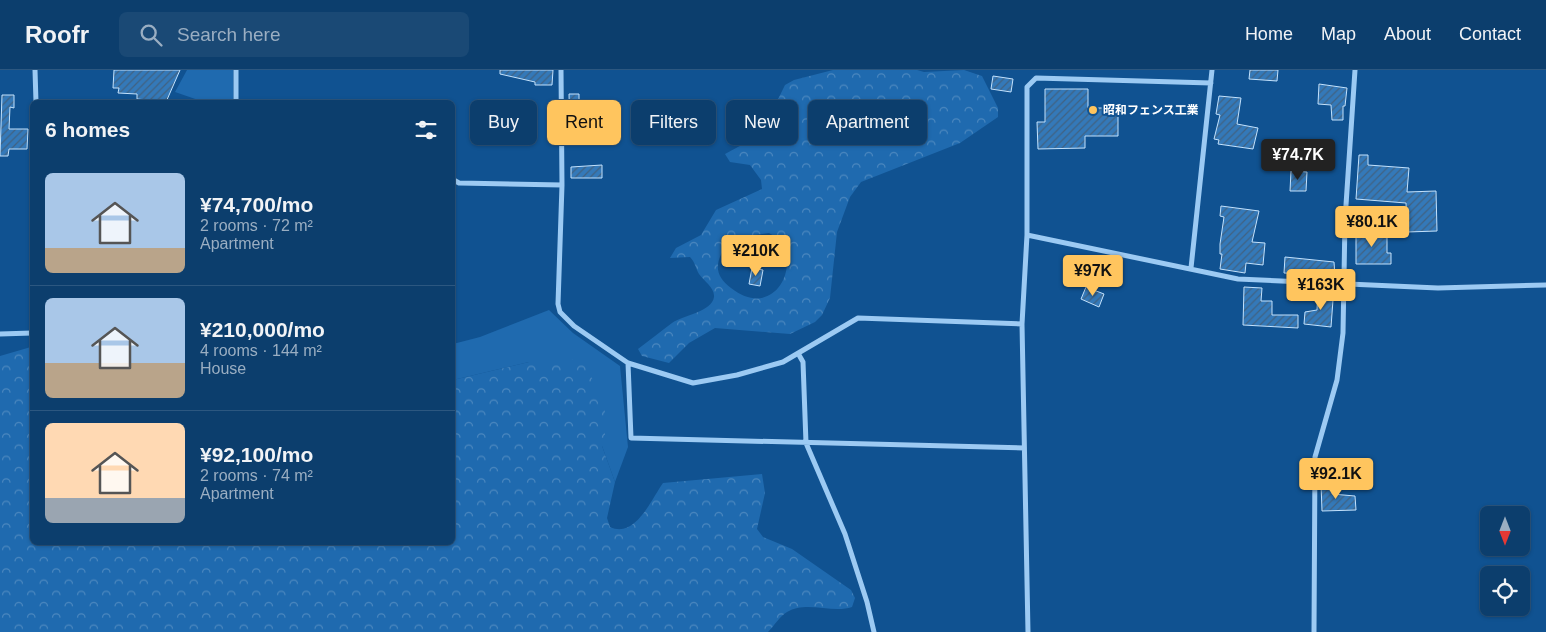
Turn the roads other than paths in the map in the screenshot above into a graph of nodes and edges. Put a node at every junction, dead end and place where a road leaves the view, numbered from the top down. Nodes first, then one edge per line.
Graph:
1 (35, 70) edge
2 (236, 70) edge
3 (560, 70) edge
4 (1212, 70) edge
5 (1355, 70) edge
6 (1210, 83) junction
7 (36, 100) edge
8 (236, 100) edge
9 (455, 181) edge
10 (562, 185) junction
11 (1027, 235) junction
12 (1191, 268) junction
13 (1344, 283) junction
14 (1546, 285) edge
15 (1022, 324) junction
16 (30, 333) edge
17 (0, 334) edge
18 (799, 355) junction
19 (628, 363) junction
20 (806, 444) junction
21 (1024, 448) junction
22 (874, 632) edge
23 (1028, 632) edge
24 (1314, 632) edge

1 - 7 street
2 - 8 street
3 - 10 street
4 - 6 street
5 - 13 street
6 - 11 street
6 - 12 street
9 - 10 street
10 - 19 street
11 - 12 street
11 - 15 street
12 - 13 street
13 - 14 street
13 - 24 street
15 - 18 street
15 - 21 street
16 - 17 street
18 - 19 street
18 - 20 street
19 - 20 street
20 - 21 street
20 - 22 street
21 - 23 street

